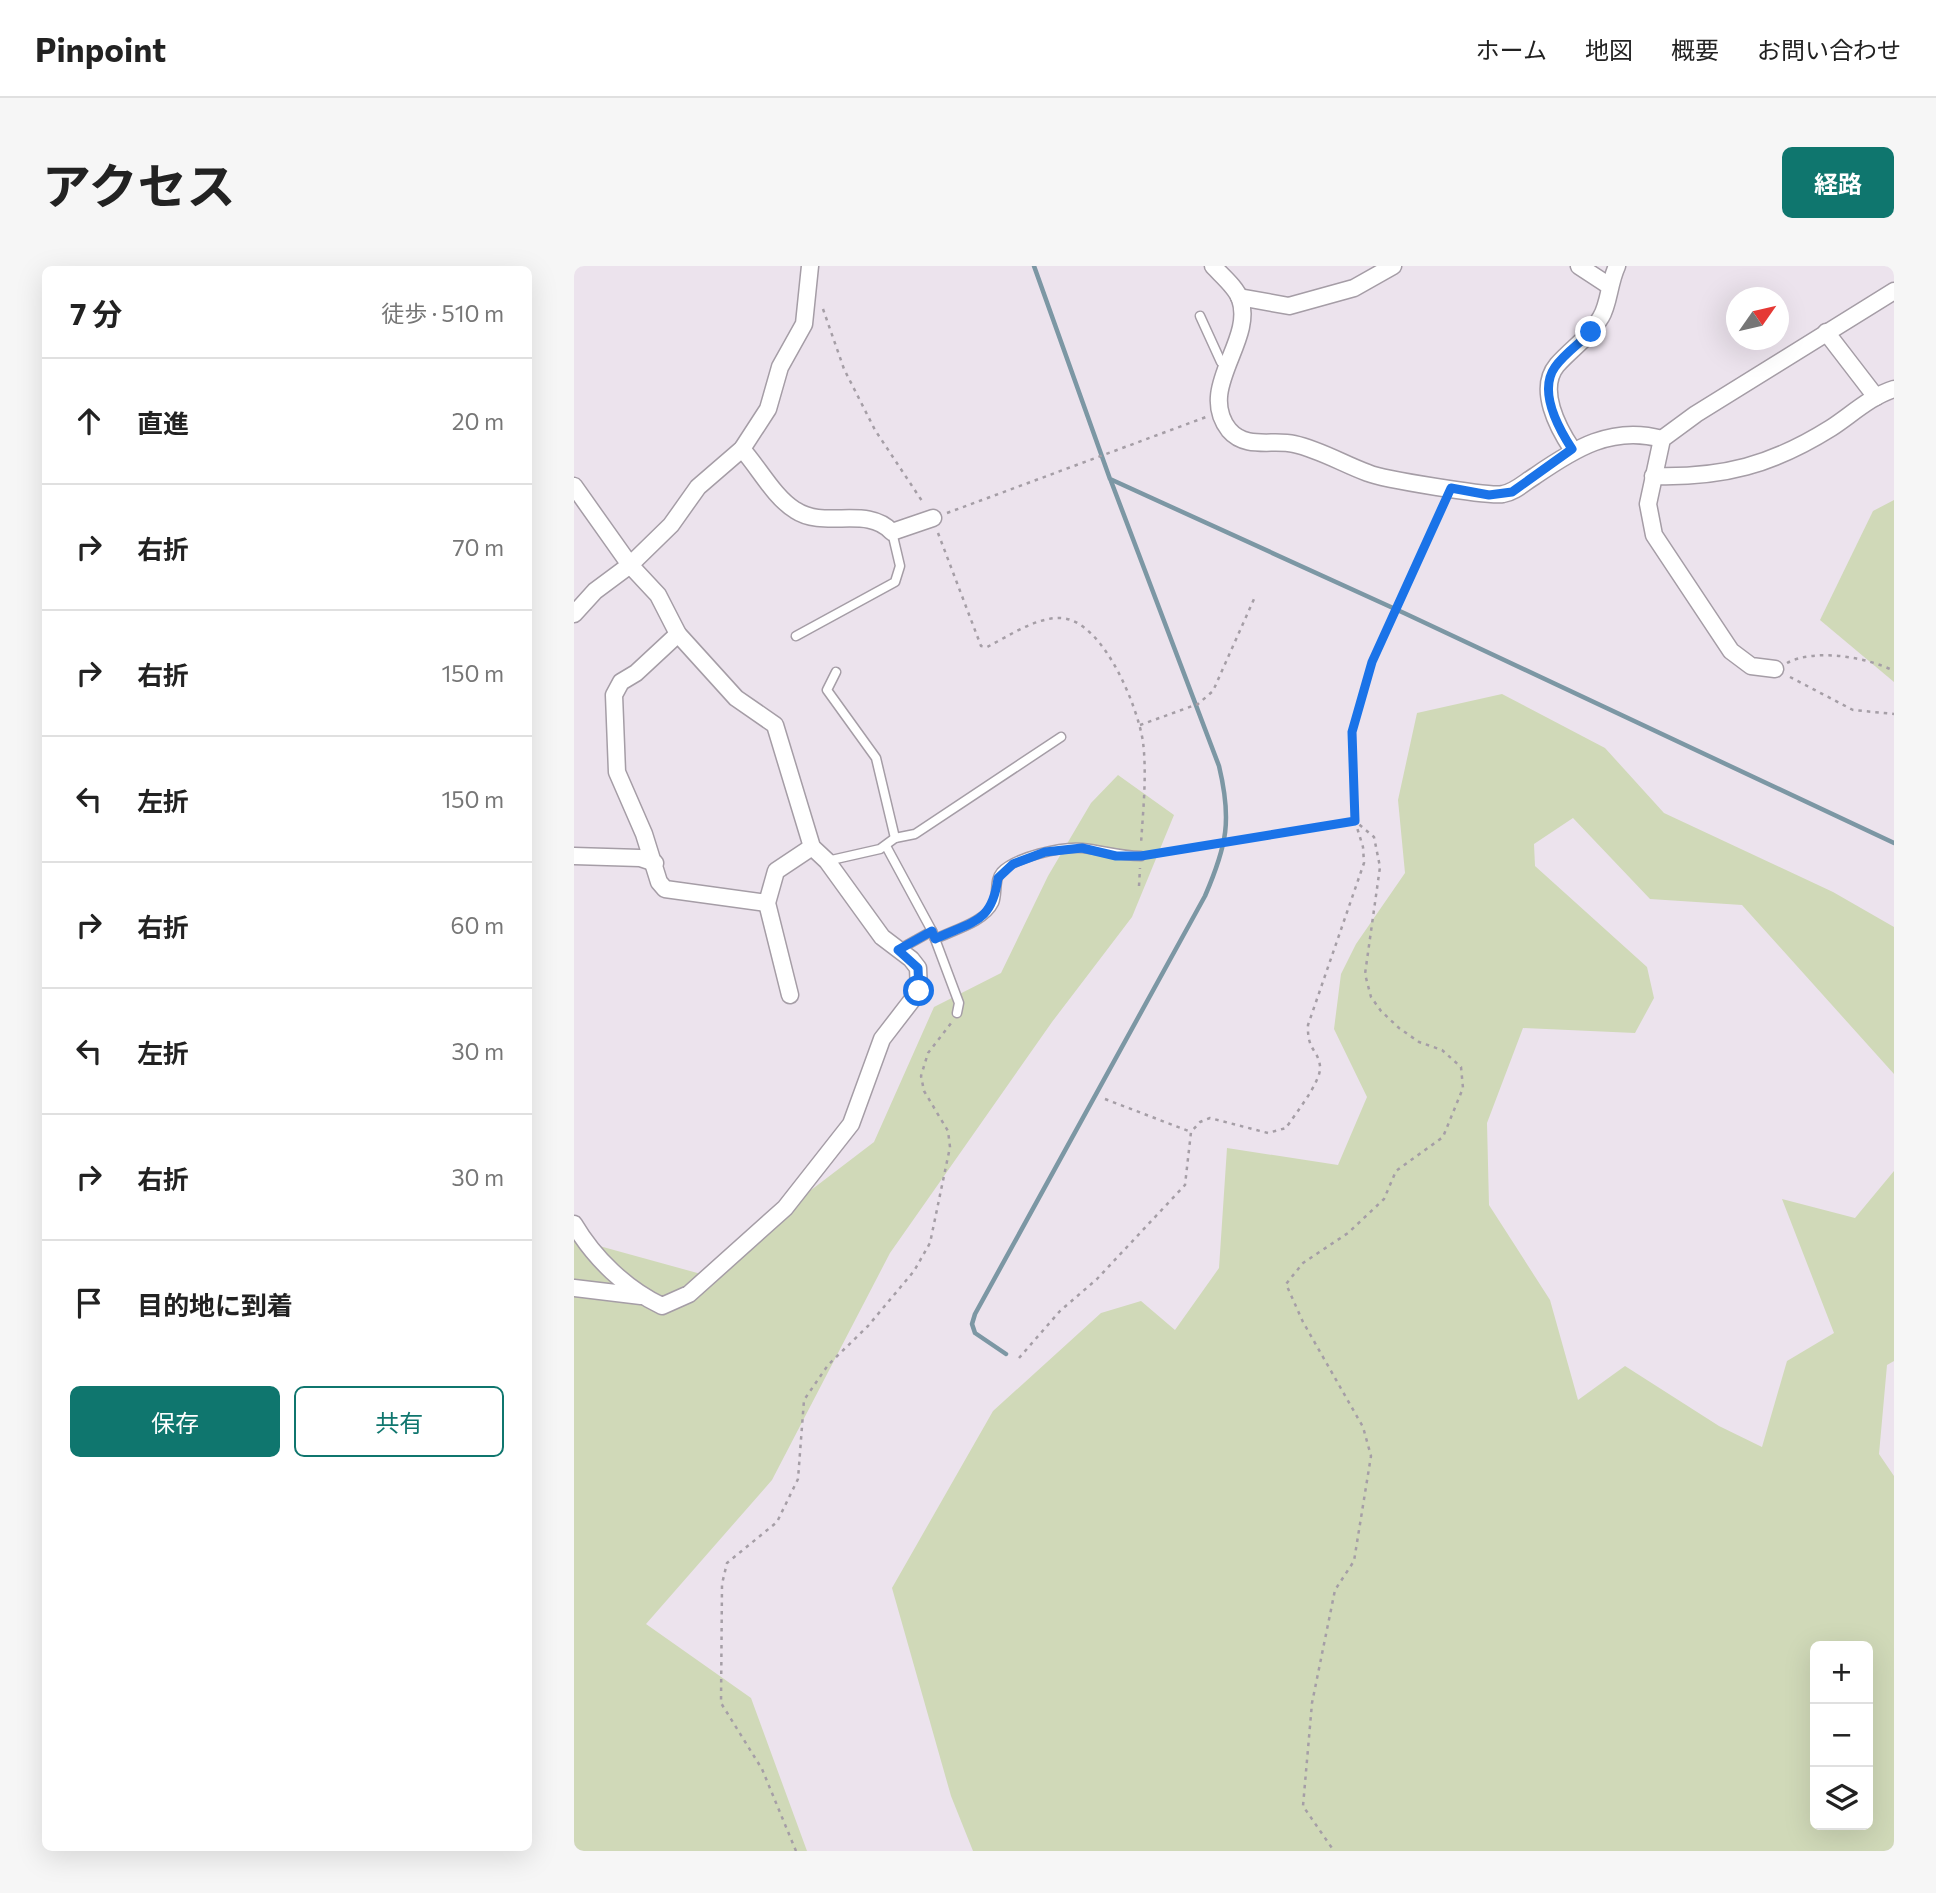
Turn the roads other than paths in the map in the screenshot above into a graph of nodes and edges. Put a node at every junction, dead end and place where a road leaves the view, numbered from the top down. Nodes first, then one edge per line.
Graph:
1 (810, 266) edge
2 (1213, 266) edge
3 (1393, 266) edge
4 (1578, 266) edge
5 (1617, 266) edge
6 (1608, 285) junction
7 (1894, 290) edge
8 (1239, 297) junction
9 (1200, 316) dead end
10 (1826, 332) junction
11 (1226, 364) junction
12 (1894, 389) edge
13 (1877, 397) junction
14 (1662, 439) junction
15 (742, 449) junction
16 (1572, 449) junction
17 (1653, 476) junction
18 (574, 486) edge
19 (933, 518) road end
20 (892, 532) junction
21 (631, 565) junction
22 (574, 614) edge
23 (678, 634) junction
24 (796, 636) dead end
25 (1775, 669) road end
26 (836, 672) dead end
27 (1061, 737) dead end
28 (895, 838) junction
29 (887, 846) junction
30 (812, 847) junction
31 (574, 856) edge
32 (1141, 856) road end
33 (827, 861) junction
34 (655, 863) junction
35 (767, 903) junction
36 (934, 935) junction
37 (898, 950) junction
38 (790, 995) dead end
39 (957, 1013) road end
40 (574, 1224) edge
41 (574, 1288) edge
42 (641, 1296) junction

1 - 15 street
2 - 8 street
3 - 8 street
4 - 6 street
5 - 6 street
6 - 16 street
7 - 10 street
8 - 11 street
9 - 11 lane
10 - 13 street
10 - 14 street
11 - 16 street
12 - 13 street
13 - 17 street
14 - 16 street
14 - 17 street
15 - 20 street
15 - 21 street
17 - 25 street
18 - 21 street
19 - 20 street
20 - 24 lane
21 - 22 street
21 - 23 street
23 - 30 street
23 - 34 street
26 - 28 lane
27 - 28 lane
28 - 29 lane
29 - 33 lane
29 - 36 lane
30 - 33 street
30 - 35 street
31 - 34 street
32 - 36 lane
33 - 37 street
34 - 35 street
35 - 38 street
36 - 37 lane
36 - 39 lane
37 - 42 street
40 - 42 street
41 - 42 street

